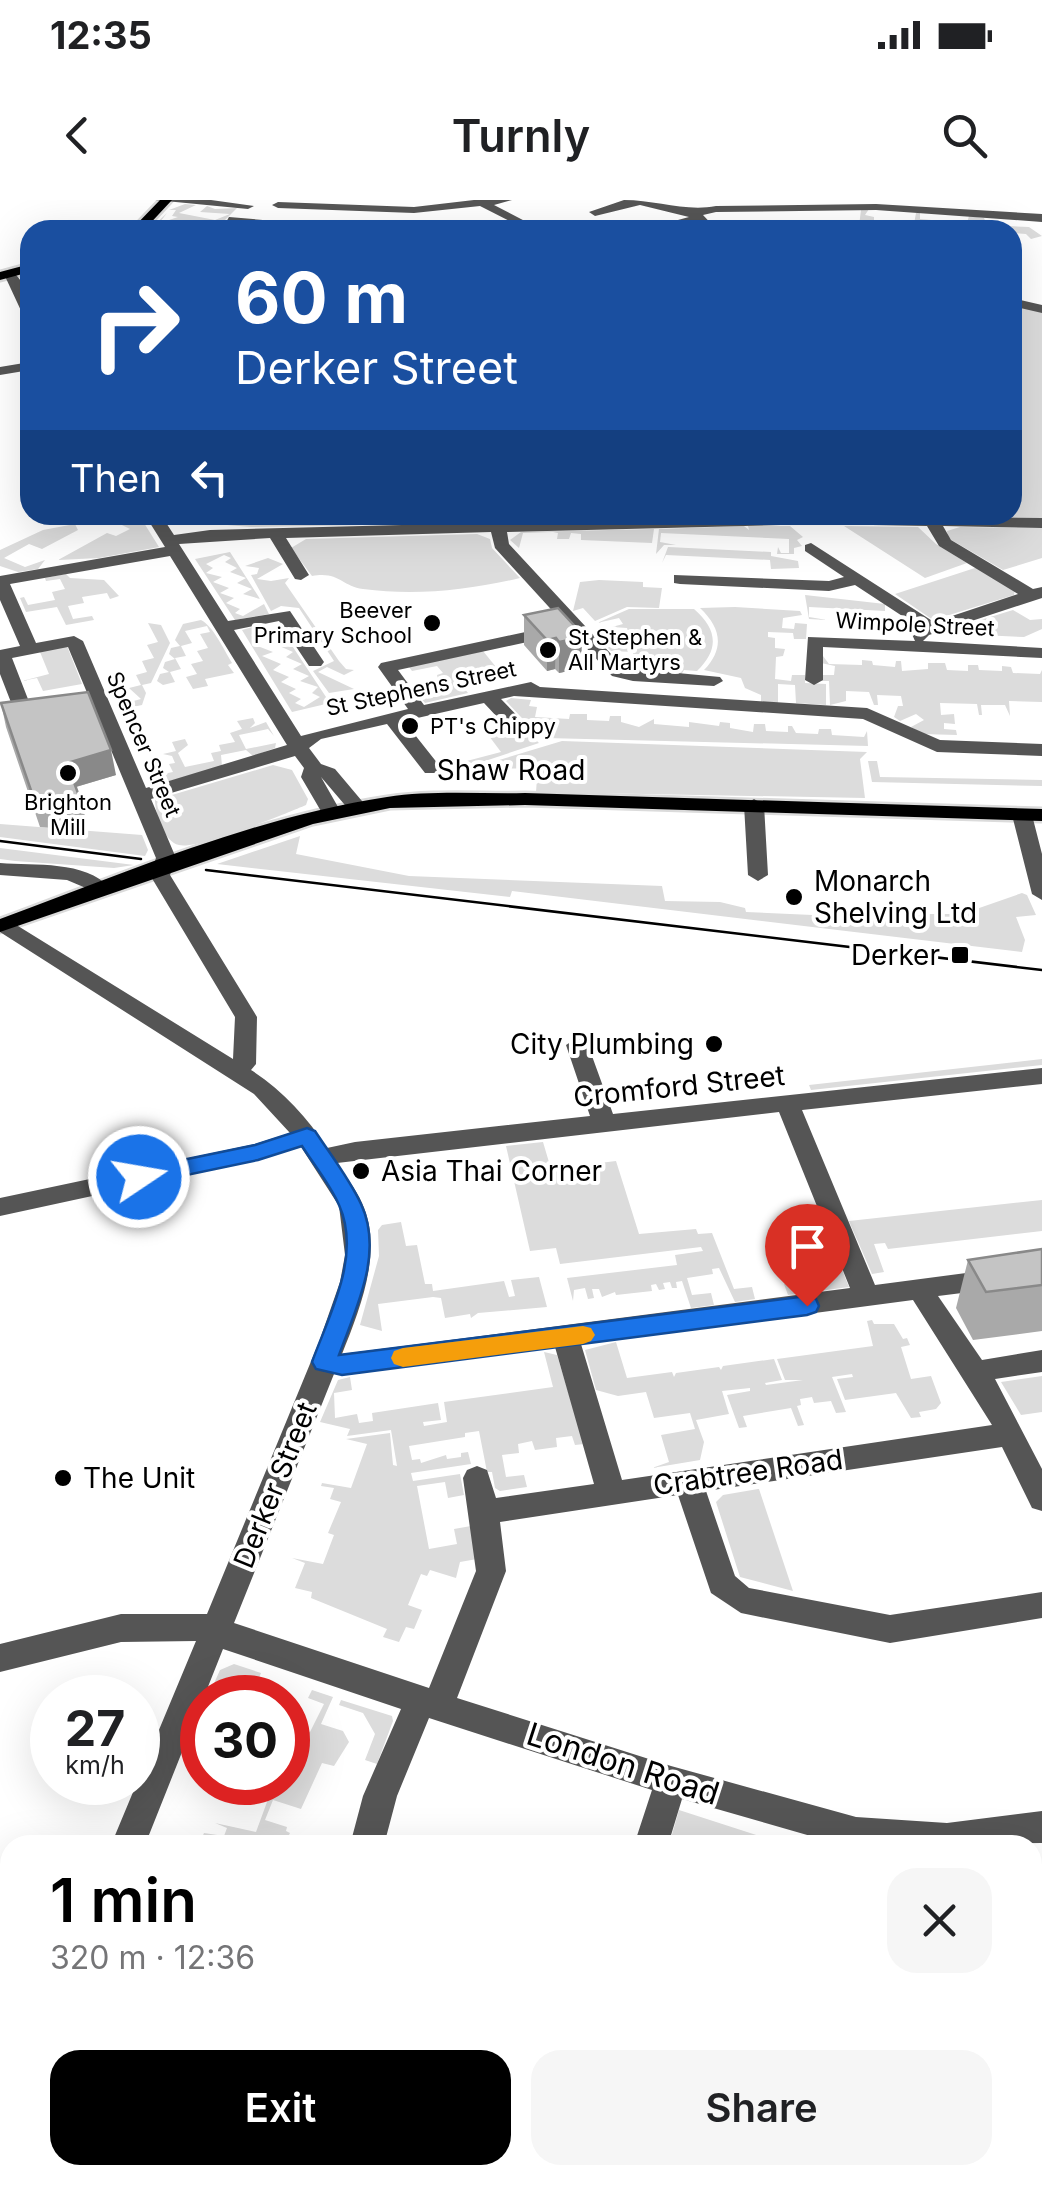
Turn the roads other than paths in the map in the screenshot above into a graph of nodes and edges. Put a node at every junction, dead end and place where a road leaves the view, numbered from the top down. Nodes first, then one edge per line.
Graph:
1 (164, 200) edge
2 (506, 200) edge
3 (635, 201) edge
4 (484, 204) junction
5 (278, 205) dead end
6 (595, 212) dead end
7 (697, 216) junction
8 (1042, 218) edge
9 (139, 220) edge
10 (263, 220) edge
11 (516, 220) edge
12 (683, 220) edge
13 (701, 220) edge
14 (3, 274) edge
15 (20, 300) edge
16 (159, 525) edge
17 (176, 525) edge
18 (619, 525) edge
19 (935, 525) edge
20 (499, 528) junction
21 (277, 534) junction
22 (210, 535) junction
23 (250, 544) dead end
24 (811, 548) dead end
25 (175, 549) junction
26 (301, 575) dead end
27 (680, 579) dead end
28 (857, 579) junction
29 (0, 581) edge
30 (1037, 594) edge
31 (576, 626) junction
32 (223, 627) junction
33 (932, 628) junction
34 (921, 647) junction
35 (30, 649) junction
36 (1042, 653) edge
37 (1, 655) edge
38 (314, 662) dead end
39 (818, 673) dead end
40 (557, 681) dead end
41 (714, 682) dead end
42 (515, 691) junction
43 (488, 696) junction
44 (102, 705) junction
45 (419, 711) junction
46 (396, 722) dead end
47 (520, 730) dead end
48 (298, 745) junction
49 (1042, 750) edge
50 (314, 768) junction
51 (432, 770) dead end
52 (138, 796) junction
53 (754, 805) junction
54 (357, 807) junction
55 (332, 814) junction
56 (1032, 815) edge
57 (163, 866) junction
58 (0, 869) edge
59 (758, 875) dead end
60 (100, 888) junction
61 (1042, 894) edge
62 (2, 925) edge
63 (576, 1045) dead end
64 (235, 1070) junction
65 (1042, 1076) edge
66 (788, 1104) junction
67 (605, 1124) junction
68 (307, 1136) junction
69 (323, 1158) junction
70 (0, 1207) edge
71 (1042, 1273) edge
72 (920, 1290) junction
73 (867, 1298) junction
74 (566, 1337) junction
75 (1042, 1361) edge
76 (324, 1362) junction
77 (974, 1372) junction
78 (1012, 1434) junction
79 (477, 1478) dead end
80 (688, 1481) junction
81 (611, 1492) junction
82 (1042, 1499) edge
83 (484, 1512) junction
84 (1042, 1604) edge
85 (215, 1628) junction
86 (0, 1658) edge
87 (429, 1702) junction
88 (671, 1781) junction
89 (1042, 1827) edge
90 (132, 1835) edge
91 (370, 1835) edge
92 (654, 1835) edge
93 (843, 1835) edge
94 (979, 1835) edge

1 - 9 main road
1 - 10 street
2 - 4 street
3 - 6 street
3 - 7 street
4 - 5 street
4 - 11 street
7 - 8 street
7 - 12 street
7 - 13 street
14 - 15 street
16 - 25 street
17 - 22 street
18 - 20 street
19 - 30 street
20 - 21 street
20 - 31 street
21 - 22 street
21 - 26 street
22 - 25 street
23 - 25 street
24 - 28 street
25 - 29 street
25 - 32 street
27 - 28 street
28 - 33 street
29 - 35 street
30 - 33 street
31 - 41 street
31 - 45 street
32 - 38 street
32 - 48 street
33 - 34 street
34 - 36 street, Wimpole Street
34 - 39 street, Wimpole Street
35 - 37 street
35 - 44 street, Spencer Street
37 - 44 street
40 - 42 street, St Stephens Street
42 - 43 street, St Stephens Street
42 - 49 street
43 - 45 street, St Stephens Street
43 - 47 street
44 - 52 street, Spencer Street
45 - 48 street, St Stephens Street
46 - 51 street
48 - 50 street
48 - 52 street, St Stephens Street
50 - 54 street
50 - 55 street
52 - 57 street, Spencer Street
53 - 54 main road, Shaw Road
53 - 56 main road, Shaw Road
53 - 59 street
54 - 55 main road, Shaw Road
55 - 57 main road, Shaw Road
56 - 61 street
57 - 60 main road, Shaw Road
57 - 64 street, Spencer Street
58 - 60 street
60 - 62 main road, Shaw Road
62 - 64 street, Derker Street
63 - 67 street
64 - 68 street, Derker Street
65 - 66 street, Cromford Street
66 - 67 street, Cromford Street
66 - 73 street
67 - 69 street, Cromford Street
68 - 69 street, Derker Street
68 - 70 street
69 - 76 street, Derker Street
71 - 72 street
72 - 73 street
72 - 77 street
73 - 74 street
74 - 76 street
74 - 81 street
75 - 77 street
76 - 85 street, Derker Street
77 - 78 street
78 - 80 street, Crabtree Road
78 - 82 street
79 - 83 street
80 - 81 street, Crabtree Road
80 - 84 street
81 - 83 street, Crabtree Road
83 - 87 street
85 - 86 street
85 - 87 street, London Road
85 - 90 street, Derker Street
87 - 88 street, London Road
87 - 91 street
88 - 92 street
88 - 93 street, London Road
89 - 94 street, London Road

